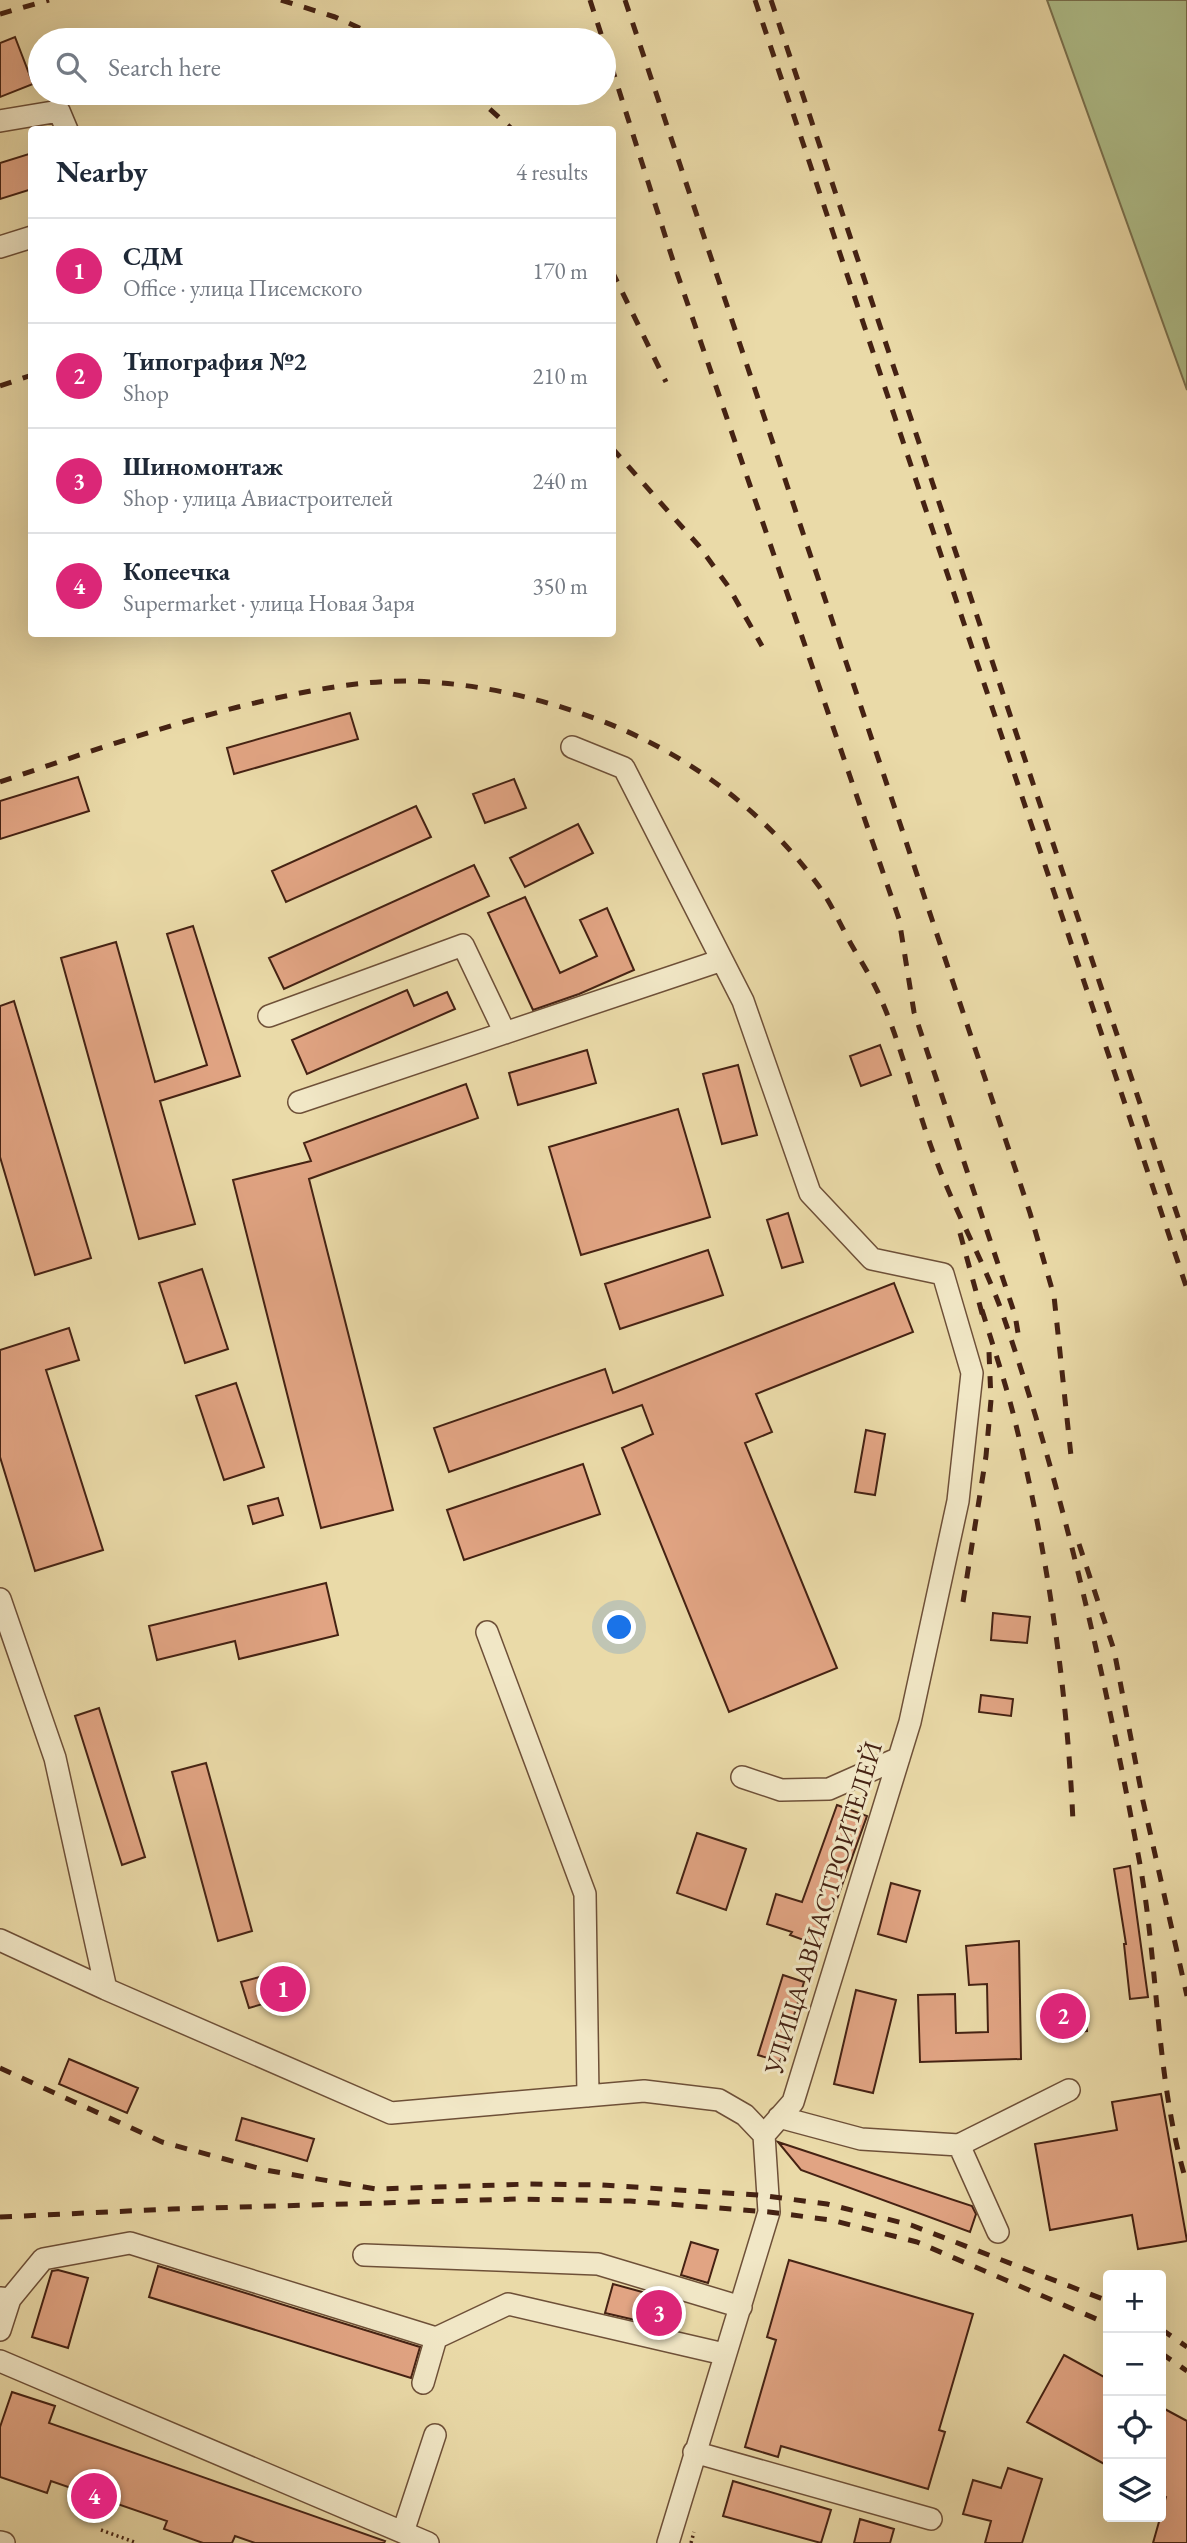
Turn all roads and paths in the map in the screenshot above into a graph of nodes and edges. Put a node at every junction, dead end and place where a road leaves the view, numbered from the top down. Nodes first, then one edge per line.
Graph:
1 (0, 121) edge
2 (65, 126) edge
3 (28, 238) edge
4 (0, 247) edge
5 (572, 747) dead end
6 (722, 960) junction
7 (269, 1016) dead end
8 (505, 1033) junction
9 (299, 1102) dead end
10 (0, 1600) edge
11 (487, 1632) dead end
12 (899, 1758) junction
13 (743, 1777) dead end
14 (0, 1940) edge
15 (106, 1989) junction
16 (1069, 2090) dead end
17 (588, 2096) junction
18 (779, 2117) junction
19 (764, 2135) junction
20 (959, 2145) junction
21 (998, 2232) dead end
22 (364, 2255) dead end
23 (5, 2299) edge
24 (741, 2307) junction
25 (0, 2330) edge
26 (436, 2338) junction
27 (724, 2354) junction
28 (0, 2361) edge
29 (423, 2383) dead end
30 (435, 2435) dead end
31 (694, 2452) junction
32 (931, 2519) dead end
33 (100, 2530) dead end
34 (403, 2532) junction
35 (138, 2543) edge
36 (428, 2543) edge
37 (668, 2543) edge

1 - 2 street
3 - 4 street
5 - 6 street
6 - 8 street
6 - 12 street, УЛИЦА АВИАСТРОИТЕЛЕЙ
7 - 8 street
8 - 9 street
10 - 15 street
11 - 17 street
12 - 13 street
12 - 18 street, УЛИЦА АВИАСТРОИТЕЛЕЙ
14 - 15 street
15 - 17 street
16 - 20 street
17 - 19 street
18 - 19 street, УЛИЦА АВИАСТРОИТЕЛЕЙ
18 - 20 street
19 - 24 street
20 - 21 street
22 - 24 street
23 - 25 street
23 - 26 street
24 - 27 street
26 - 27 street
26 - 29 street
27 - 31 street
28 - 34 street
30 - 34 street
31 - 32 street
31 - 37 street
33 - 35 path
34 - 36 street

